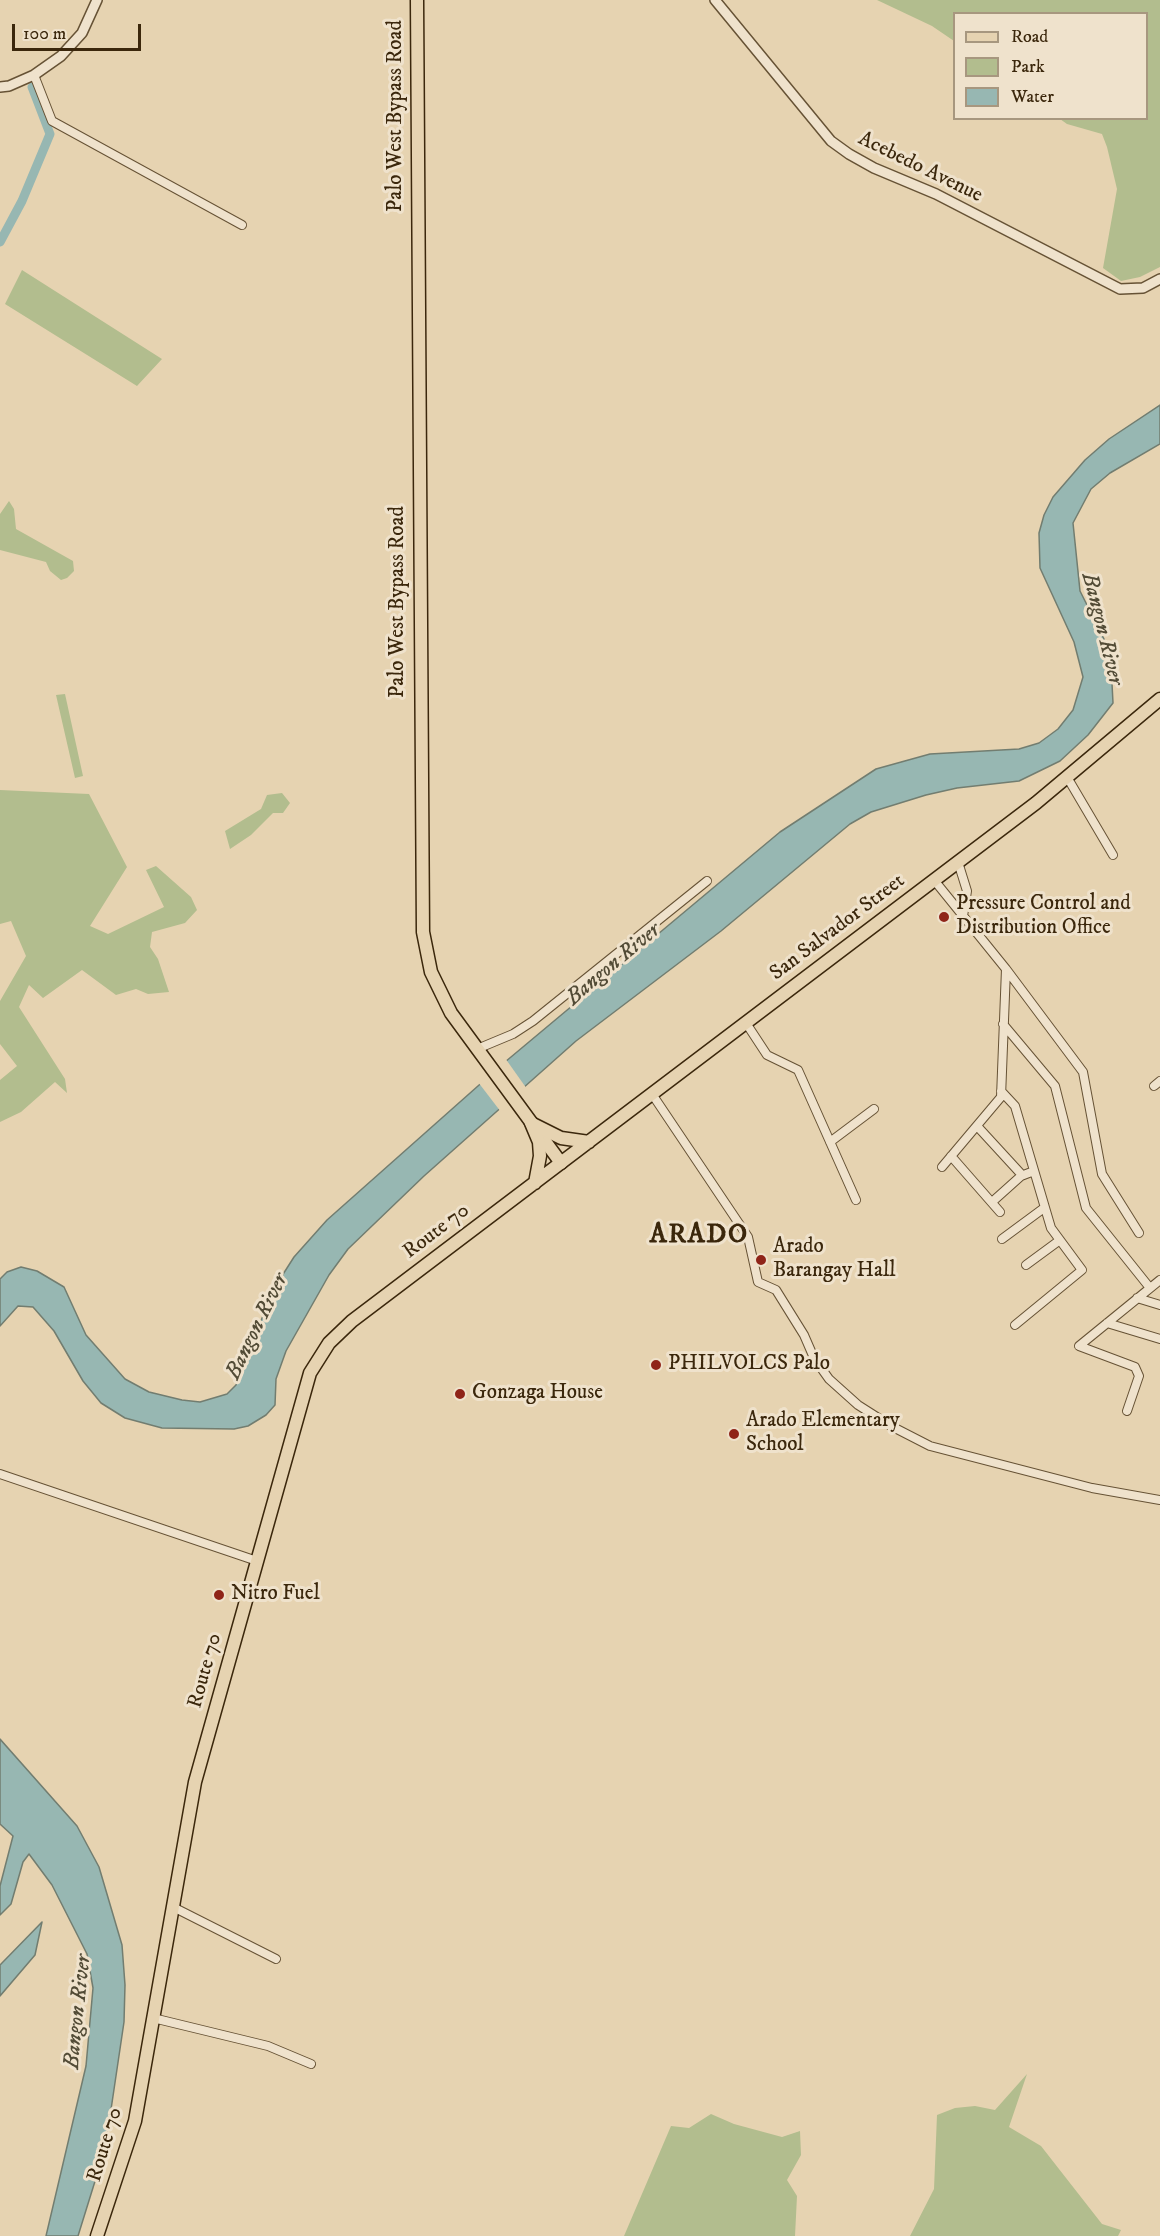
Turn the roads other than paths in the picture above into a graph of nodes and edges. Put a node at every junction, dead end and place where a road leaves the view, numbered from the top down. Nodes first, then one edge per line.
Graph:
1 (96, 0) edge
2 (417, 0) edge
3 (715, 0) edge
4 (34, 75) junction
5 (0, 87) edge
6 (242, 225) dead end
7 (1160, 279) edge
8 (1160, 699) edge
9 (1067, 777) junction
10 (1113, 855) dead end
11 (958, 862) junction
12 (934, 880) junction
13 (707, 881) dead end
14 (963, 916) junction
15 (1006, 969) junction
16 (746, 1023) junction
17 (1003, 1024) junction
18 (479, 1052) junction
19 (1002, 1091) junction
20 (652, 1094) junction
21 (874, 1109) dead end
22 (531, 1123) junction
23 (976, 1126) junction
24 (589, 1142) junction
25 (830, 1142) junction
26 (951, 1156) junction
27 (561, 1163) junction
28 (942, 1167) dead end
29 (1034, 1171) junction
30 (1022, 1175) junction
31 (535, 1182) junction
32 (856, 1200) dead end
33 (992, 1202) junction
34 (1044, 1208) junction
35 (1000, 1212) dead end
36 (1139, 1233) dead end
37 (1002, 1239) dead end
38 (1060, 1240) junction
39 (1026, 1265) dead end
40 (1160, 1281) edge
41 (1150, 1288) junction
42 (1137, 1298) junction
43 (1160, 1305) edge
44 (1107, 1323) junction
45 (1015, 1325) dead end
46 (1160, 1339) edge
47 (1126, 1411) dead end
48 (0, 1474) edge
49 (1160, 1500) edge
50 (256, 1561) junction
51 (173, 1907) junction
52 (276, 1959) dead end
53 (153, 2018) junction
54 (311, 2064) dead end
55 (98, 2236) edge

1 - 4 street
2 - 18 main road, Palo West Bypass Road
3 - 7 street, Acebedo Avenue
4 - 5 street
4 - 6 street
8 - 9 main road, San Salvador Street
9 - 10 street
9 - 11 main road, San Salvador Street
11 - 12 main road, San Salvador Street
11 - 14 street
12 - 14 street
12 - 16 main road, San Salvador Street
13 - 18 street
14 - 15 street
15 - 17 street
15 - 36 street
16 - 20 main road, San Salvador Street
16 - 25 street
17 - 19 street
17 - 41 street
18 - 22 main road, Palo West Bypass Road
19 - 23 street
19 - 29 street
20 - 24 main road, San Salvador Street
20 - 49 street
21 - 25 street
22 - 24 main road
22 - 27 main road, Palo West Bypass Road
22 - 31 main road
23 - 26 street
23 - 30 street
24 - 27 main road, San Salvador Street
25 - 32 street
26 - 28 street
26 - 33 street
27 - 31 main road, San Salvador Street
29 - 30 street
29 - 34 street
30 - 33 street
31 - 50 main road, Route 70
33 - 35 street
34 - 37 street
34 - 38 street
38 - 39 street
38 - 45 street
40 - 41 street
41 - 42 street
42 - 43 street
42 - 44 street
44 - 46 street
44 - 47 street
48 - 50 street
50 - 51 main road, Route 70
51 - 52 street
51 - 53 main road, Route 70
53 - 54 street
53 - 55 main road, Route 70

